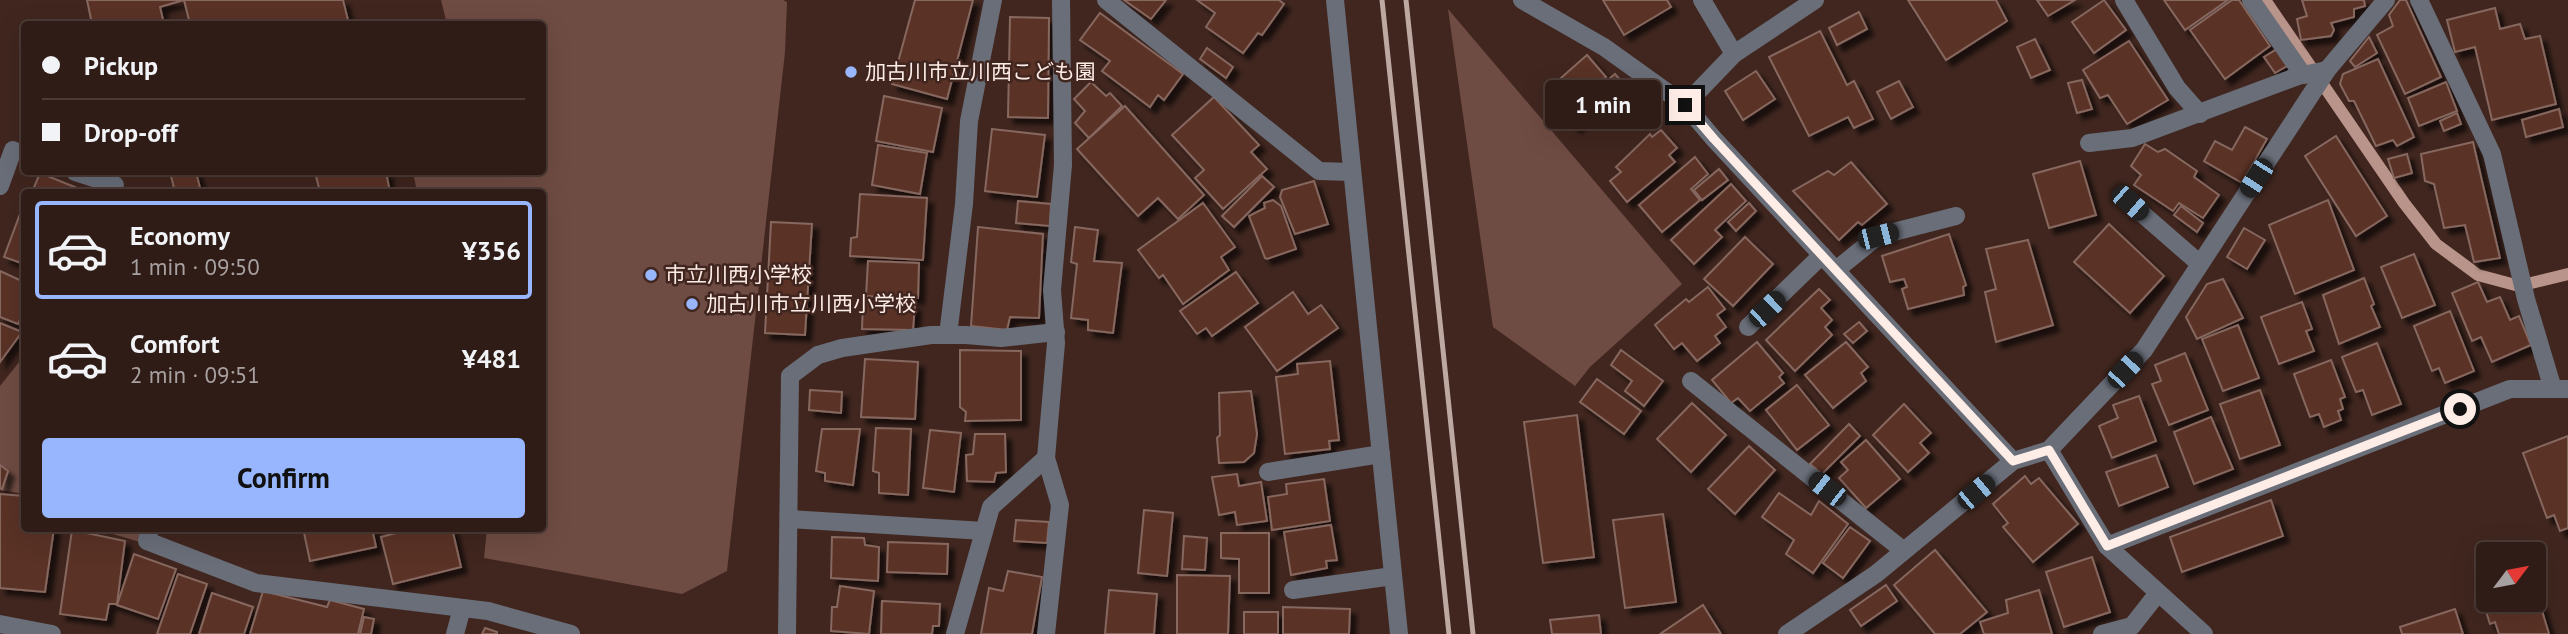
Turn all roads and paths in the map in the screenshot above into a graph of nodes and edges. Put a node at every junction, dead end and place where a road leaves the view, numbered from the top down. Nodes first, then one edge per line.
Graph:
1 (993, 0) edge
2 (1061, 0) edge
3 (1106, 0) edge
4 (1335, 0) edge
5 (1522, 0) edge
6 (1702, 0) edge
7 (1815, 0) edge
8 (2124, 0) edge
9 (2251, 0) edge
10 (2386, 0) edge
11 (2419, 0) edge
12 (1734, 54) junction
13 (2327, 70) junction
14 (2303, 75) junction
15 (1685, 105) junction
16 (2200, 114) junction
17 (2090, 143) dead end
18 (13, 150) edge
19 (1352, 172) junction
20 (84, 175) edge
21 (0, 186) edge
22 (113, 189) edge
23 (2130, 203) dead end
24 (1956, 216) dead end
25 (1822, 256) junction
26 (2200, 264) junction
27 (1836, 270) junction
28 (1748, 327) dead end
29 (1056, 332) junction
30 (948, 335) junction
31 (1691, 381) dead end
32 (2560, 389) edge
33 (2049, 450) junction
34 (1381, 454) junction
35 (1046, 458) junction
36 (2013, 461) junction
37 (1268, 472) dead end
38 (789, 519) junction
39 (984, 531) junction
40 (149, 532) edge
41 (2107, 546) junction
42 (1904, 551) junction
43 (1393, 576) junction
44 (1293, 590) dead end
45 (2158, 593) junction
46 (462, 608) junction
47 (0, 624) edge
48 (52, 634) edge
49 (455, 634) edge
50 (571, 634) edge
51 (787, 634) edge
52 (955, 634) edge
53 (1046, 634) edge
54 (1399, 634) edge
55 (1787, 634) edge
56 (2102, 634) edge
57 (2204, 634) edge

1 - 30 street
2 - 29 street
3 - 19 street
4 - 19 street
5 - 15 street
6 - 12 street
7 - 12 street
8 - 16 street
9 - 14 street
10 - 13 street
11 - 32 street
12 - 15 street
13 - 14 street
13 - 26 street
14 - 16 street
15 - 25 street
16 - 17 street
18 - 21 street
19 - 34 street
20 - 22 street
23 - 26 street
24 - 27 street
25 - 27 street
25 - 28 street
26 - 33 street
27 - 36 street
29 - 30 street
29 - 35 street
30 - 38 street
31 - 42 street
32 - 41 street
33 - 36 street
33 - 41 street
34 - 37 street
34 - 43 street
35 - 39 street
35 - 53 street
36 - 42 street
38 - 39 street
38 - 51 street
39 - 52 street
40 - 46 street
41 - 45 street
42 - 55 street
43 - 44 street
43 - 54 street
45 - 56 street
45 - 57 street
46 - 49 street
46 - 50 street
47 - 48 street

